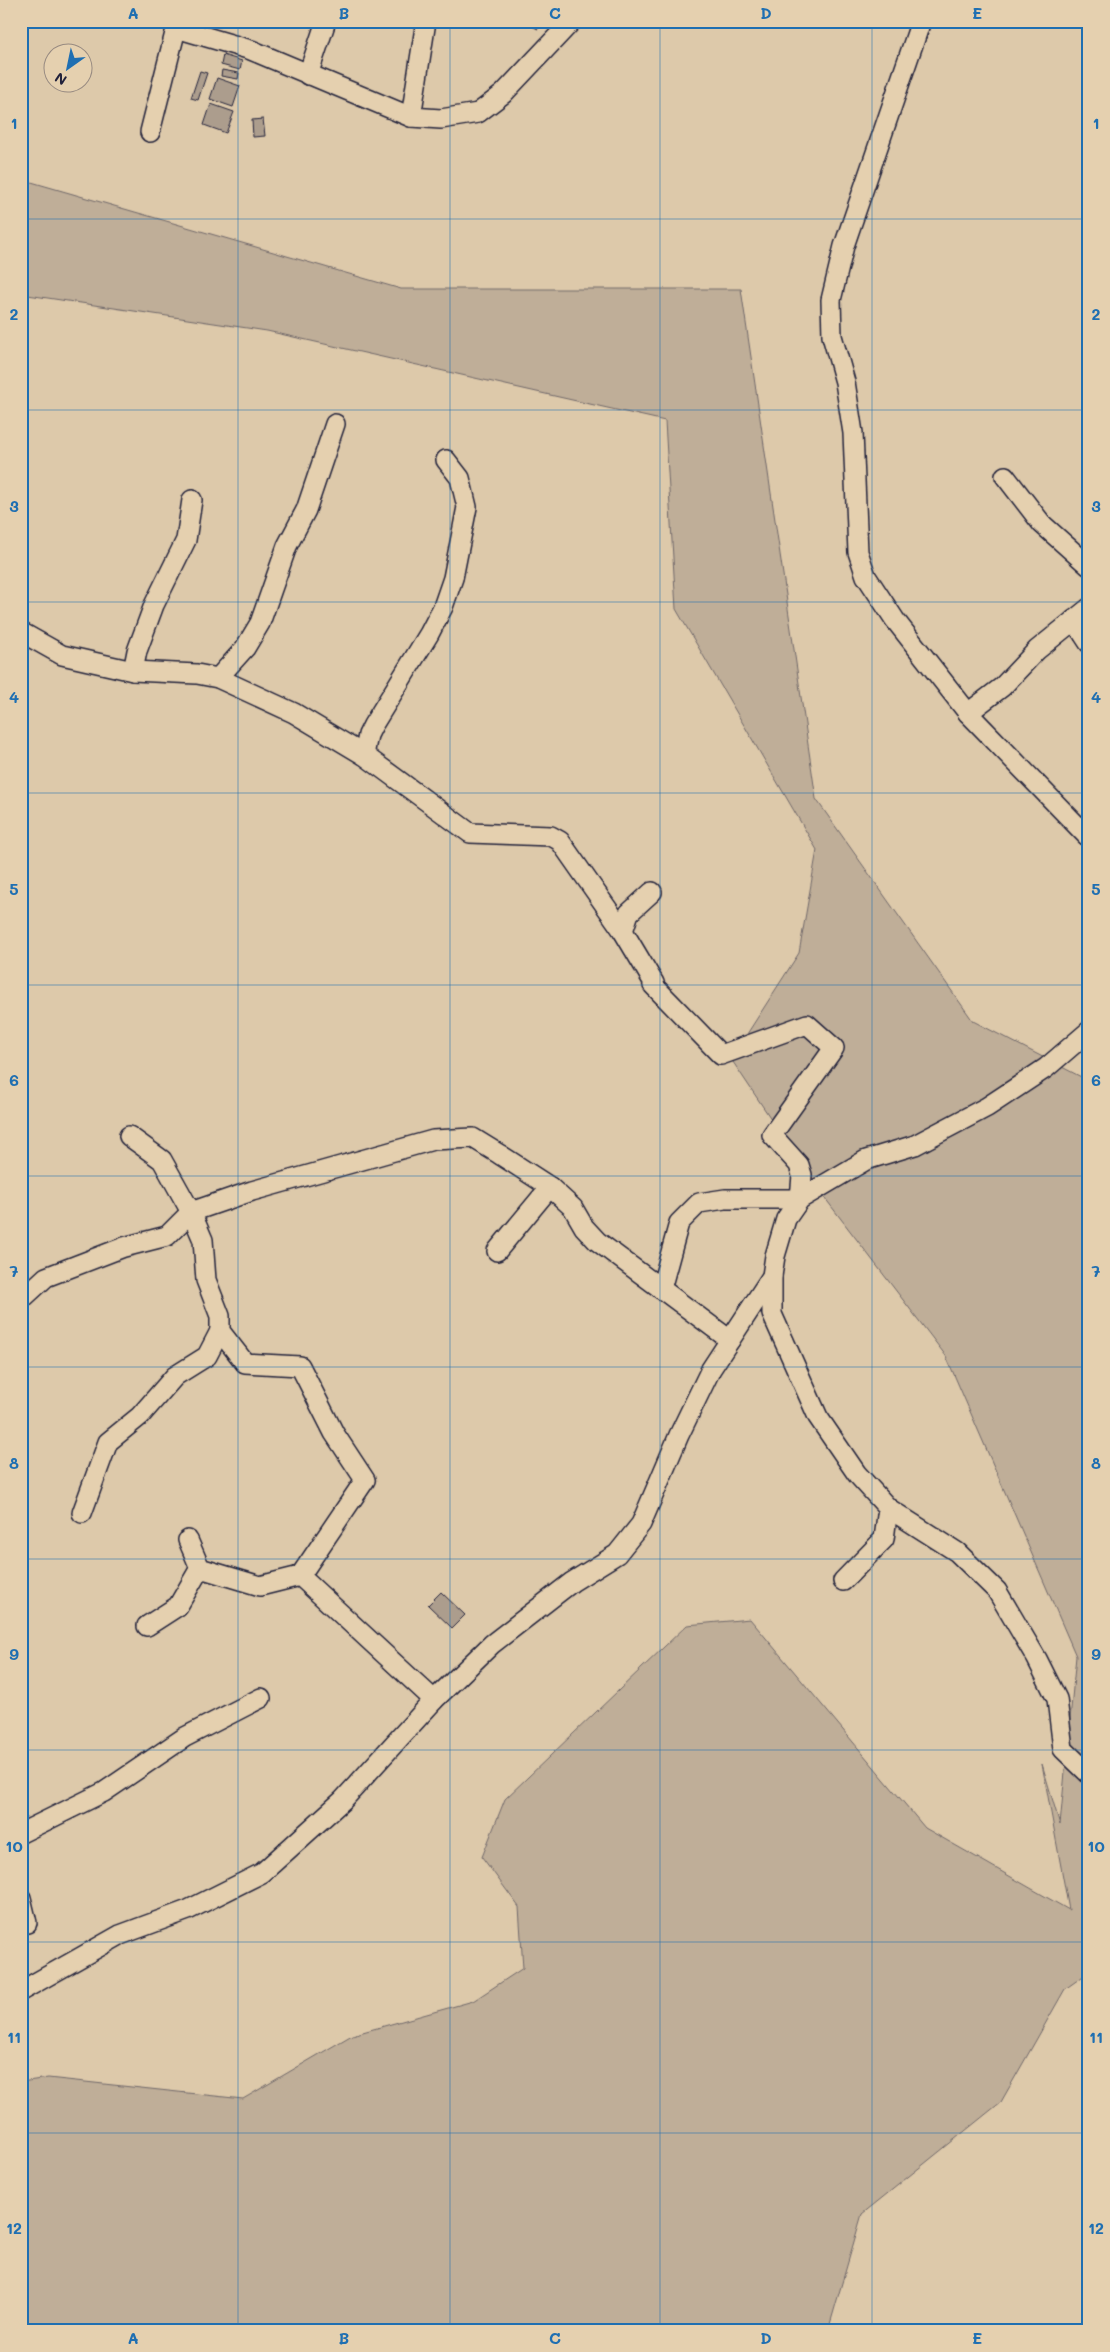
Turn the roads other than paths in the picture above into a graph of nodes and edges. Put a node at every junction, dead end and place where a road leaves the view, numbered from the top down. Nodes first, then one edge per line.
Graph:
1 (326, 21) edge
2 (426, 21) edge
3 (572, 21) edge
4 (921, 21) edge
5 (177, 25) edge
6 (308, 75) junction
7 (411, 117) junction
8 (150, 132) dead end
9 (335, 424) dead end
10 (446, 460) dead end
11 (1005, 476) dead end
12 (192, 500) dead end
13 (1089, 566) edge
14 (1089, 608) edge
15 (1074, 620) junction
16 (21, 632) edge
17 (1089, 643) edge
18 (133, 670) junction
19 (218, 678) junction
20 (968, 713) junction
21 (364, 755) junction
22 (1089, 838) edge
23 (652, 892) dead end
24 (623, 931) junction
25 (1089, 1031) edge
26 (128, 1136) dead end
27 (550, 1187) junction
28 (800, 1199) junction
29 (191, 1212) junction
30 (497, 1251) dead end
31 (772, 1276) junction
32 (661, 1289) junction
33 (21, 1300) edge
34 (220, 1331) junction
35 (730, 1340) junction
36 (888, 1508) junction
37 (82, 1513) dead end
38 (188, 1540) dead end
39 (200, 1568) junction
40 (300, 1576) junction
41 (843, 1581) dead end
42 (147, 1626) dead end
43 (261, 1698) dead end
44 (434, 1700) junction
45 (1089, 1774) edge
46 (21, 1833) edge
47 (21, 1898) edge
48 (27, 1923) dead end
49 (21, 1991) edge

1 - 6 street
2 - 7 street
3 - 7 street
4 - 20 street
5 - 6 street
5 - 8 street
6 - 7 street
9 - 19 street
10 - 21 street
11 - 13 street
12 - 18 street
14 - 15 street
15 - 17 street
15 - 20 street
16 - 18 street
18 - 19 street
19 - 21 street
20 - 22 street
21 - 24 street
23 - 24 street
24 - 28 street
25 - 28 street
26 - 29 street
27 - 29 street
27 - 30 street
27 - 32 street
28 - 31 street
28 - 32 street
29 - 33 street
29 - 34 street
31 - 35 street
31 - 36 street
32 - 35 street
34 - 37 street
34 - 40 street
35 - 44 street
36 - 41 street
36 - 45 street
38 - 39 street
39 - 40 street
39 - 42 street
40 - 44 street
43 - 46 street
44 - 49 street
47 - 48 street

